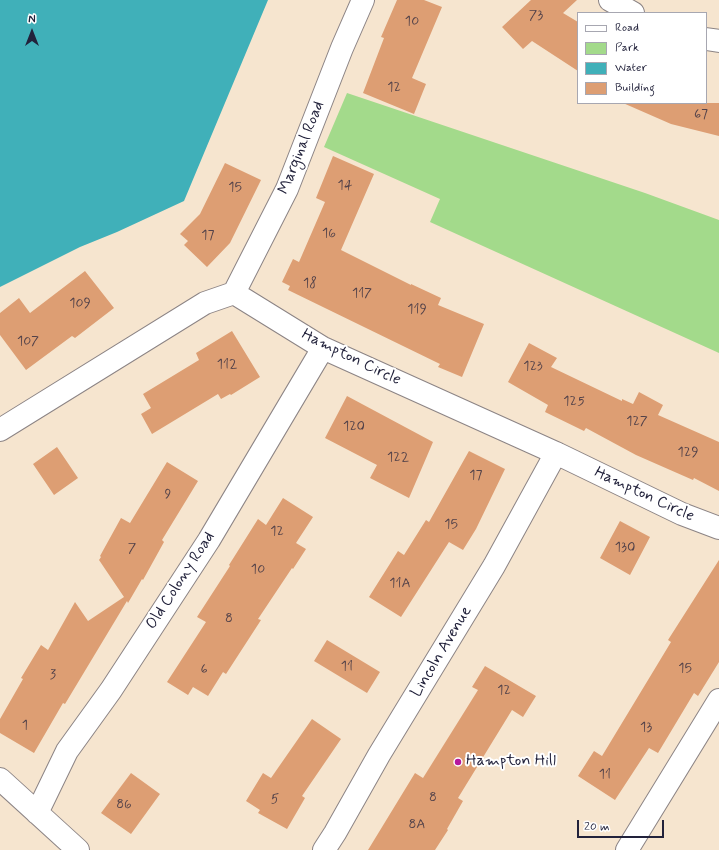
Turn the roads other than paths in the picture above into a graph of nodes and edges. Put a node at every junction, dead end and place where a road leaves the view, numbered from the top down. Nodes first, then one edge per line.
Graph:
1 (363, 0) edge
2 (610, 0) edge
3 (631, 12) edge
4 (707, 39) edge
5 (719, 41) edge
6 (234, 293) junction
7 (323, 348) junction
8 (0, 430) edge
9 (556, 453) junction
10 (719, 528) edge
11 (719, 700) edge
12 (0, 779) edge
13 (37, 813) junction
14 (78, 850) edge
15 (324, 850) edge
16 (627, 850) edge

1 - 6 street, Marginal Road
2 - 3 street
4 - 5 street
6 - 7 street, Hampton Circle
6 - 8 street
7 - 9 street, Hampton Circle
7 - 13 street, Old Colony Road
9 - 10 street, Hampton Circle
9 - 15 street, Lincoln Avenue
11 - 16 street
12 - 13 street
13 - 14 street

